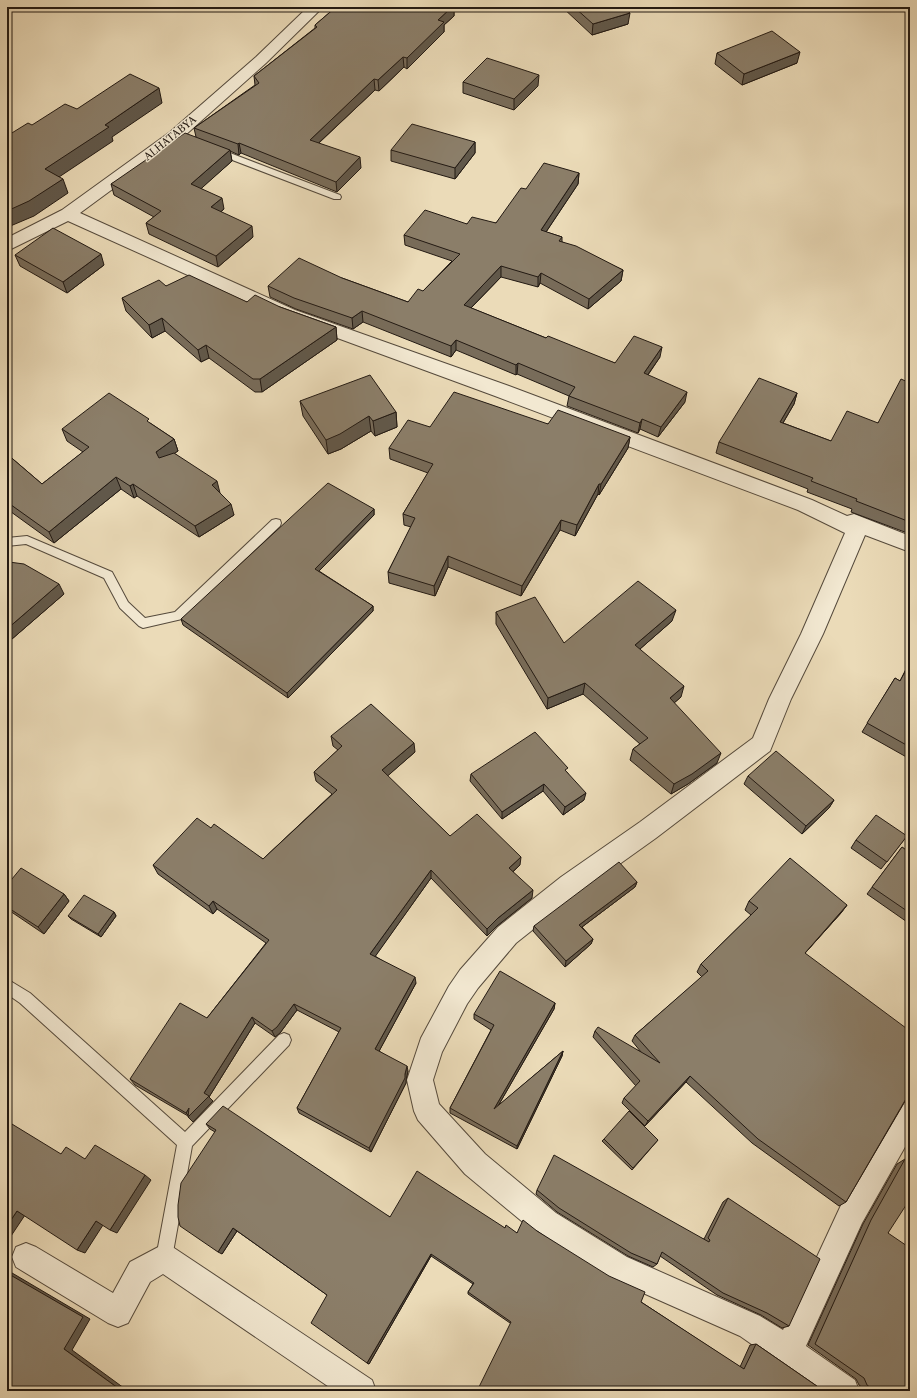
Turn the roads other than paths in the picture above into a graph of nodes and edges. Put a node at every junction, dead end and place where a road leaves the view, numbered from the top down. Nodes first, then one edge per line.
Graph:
1 (316, 7) edge
2 (211, 149) edge
3 (337, 197) edge
4 (68, 214) junction
5 (7, 245) edge
6 (276, 523) dead end
7 (857, 530) junction
8 (7, 542) edge
9 (910, 544) edge
10 (7, 986) edge
11 (284, 1040) dead end
12 (910, 1112) edge
13 (185, 1142) junction
14 (26, 1256) dead end
15 (164, 1258) junction
16 (788, 1351) junction
17 (361, 1391) edge
18 (844, 1391) edge

1 - 4 street, ALHATABYA
2 - 3 lane
4 - 5 street, ALHATABYA
4 - 7 street
6 - 8 lane
7 - 9 street
7 - 16 street
10 - 13 lane
11 - 13 lane
12 - 16 street
13 - 15 lane
14 - 15 street
15 - 17 street
16 - 18 street

